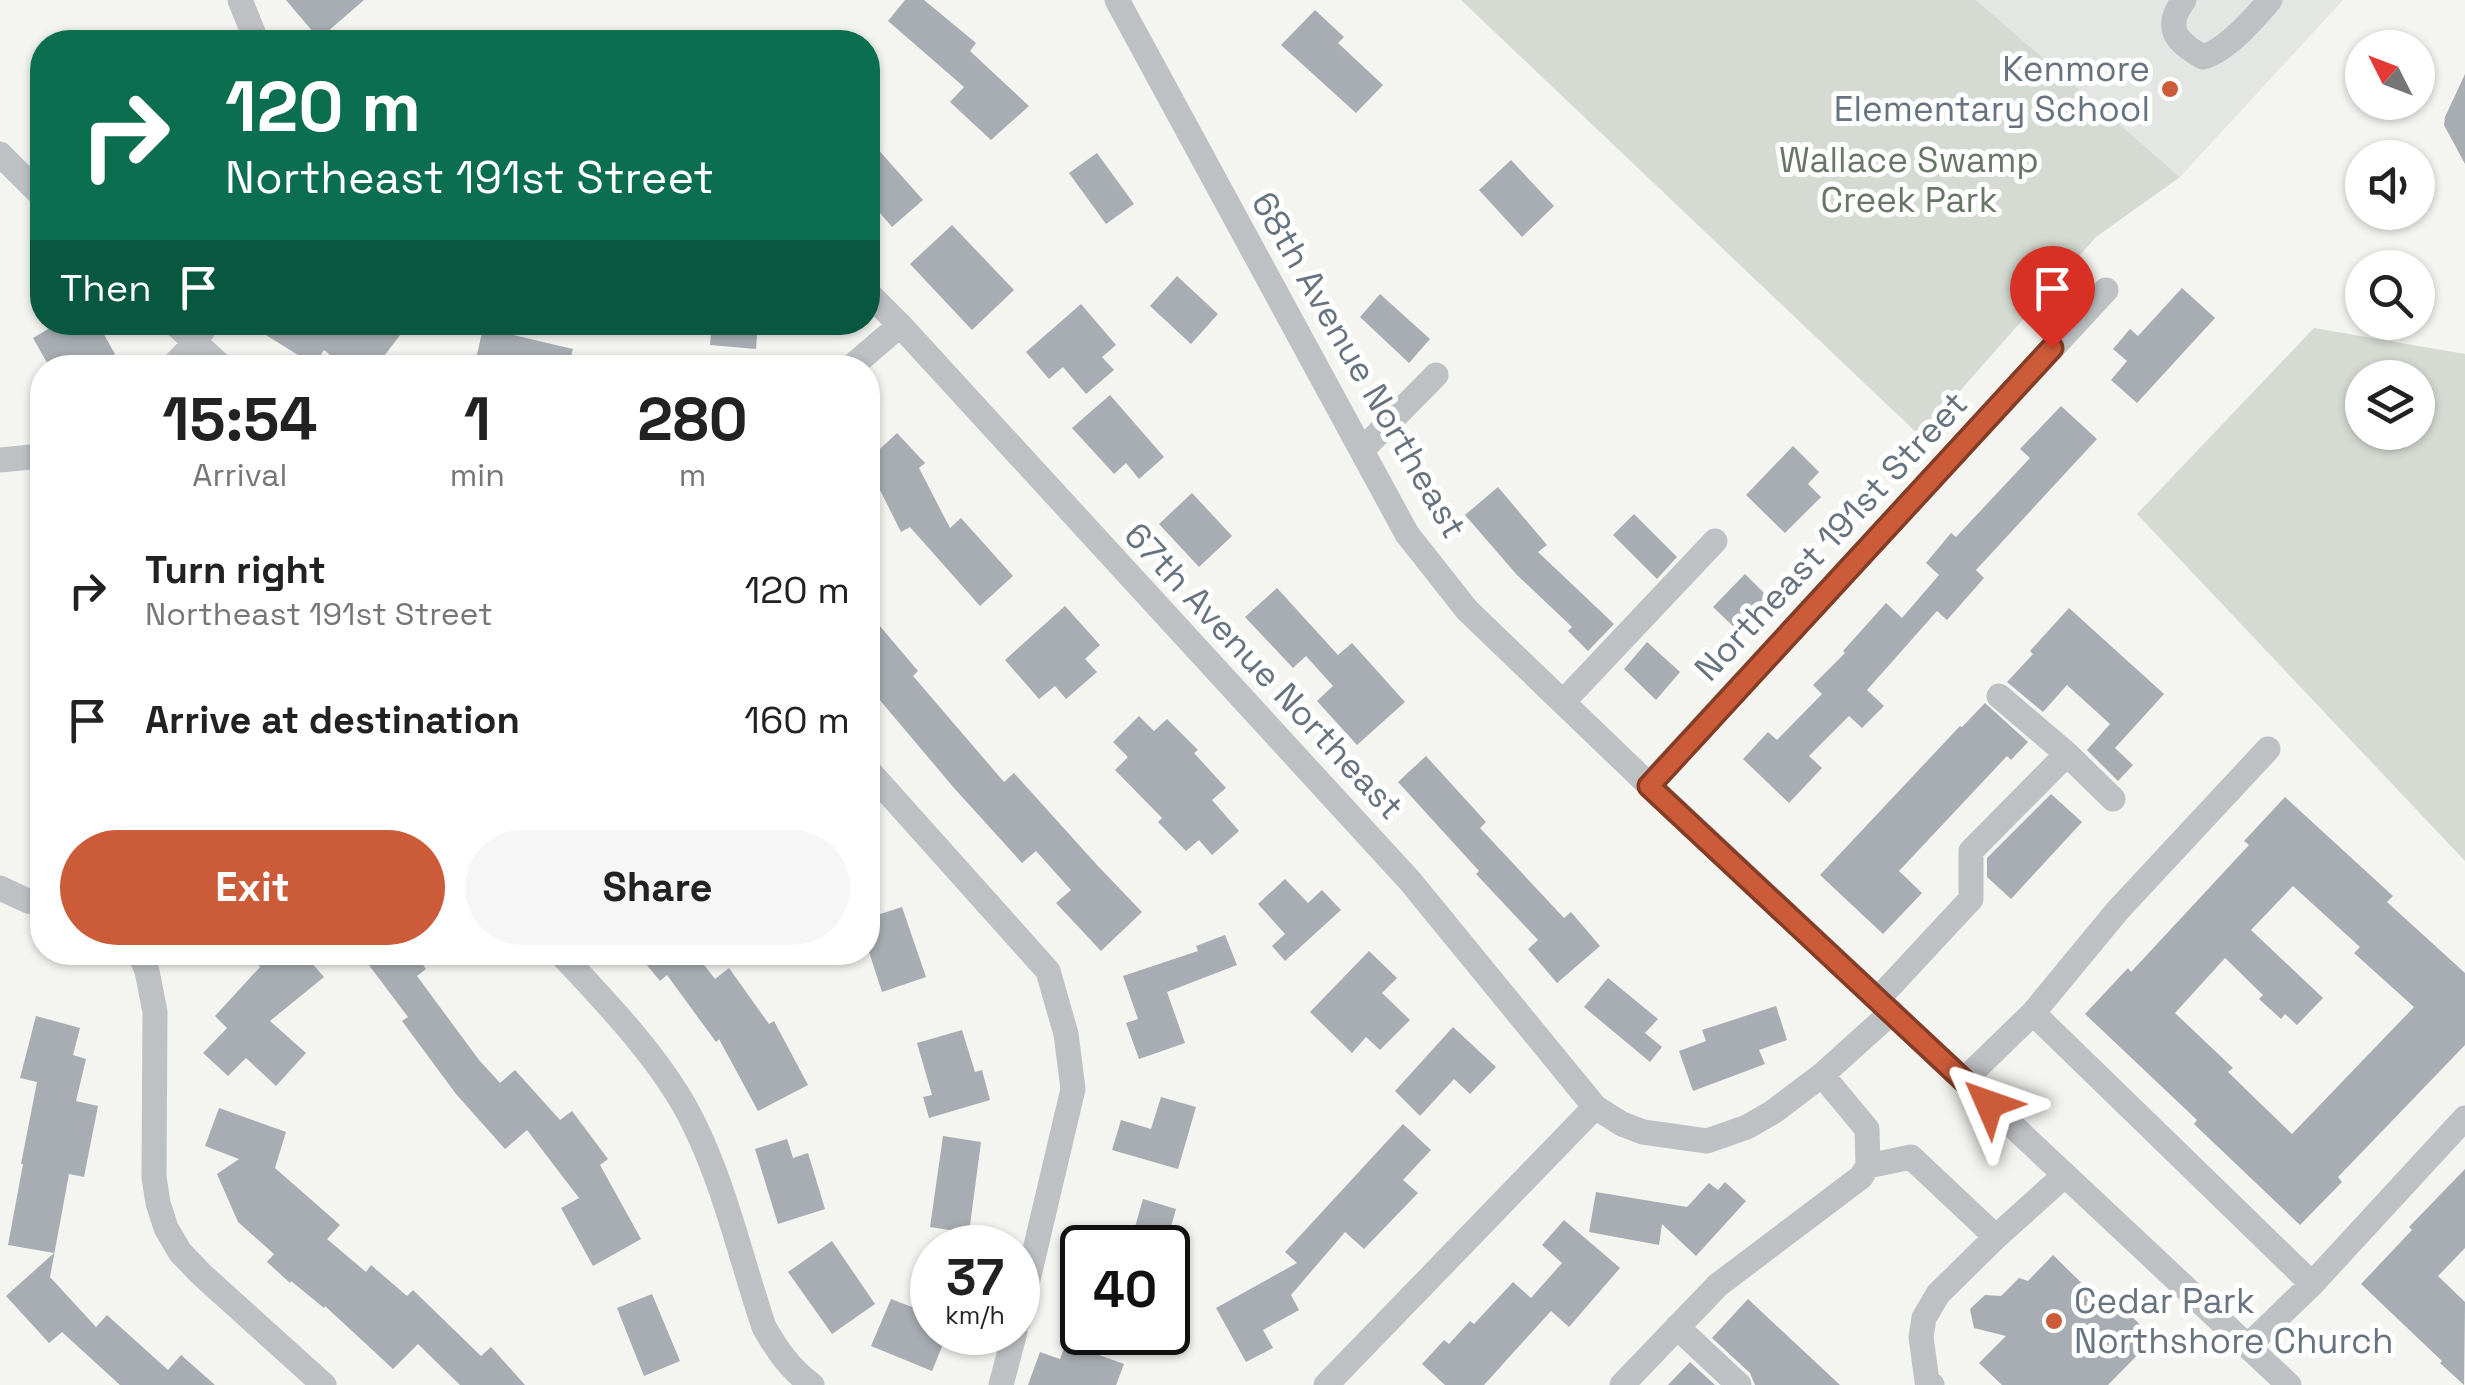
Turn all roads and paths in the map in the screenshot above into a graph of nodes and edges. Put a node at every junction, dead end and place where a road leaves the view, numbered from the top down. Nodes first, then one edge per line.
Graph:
1 (240, 0) edge
2 (1116, 0) edge
3 (2184, 0) edge
4 (2270, 0) edge
5 (252, 30) edge
6 (0, 154) edge
7 (30, 184) edge
8 (2106, 290) dead end
9 (880, 305) edge
10 (900, 325) junction
11 (199, 335) edge
12 (182, 355) edge
13 (865, 355) edge
14 (1436, 376) dead end
15 (1362, 450) junction
16 (30, 457) edge
17 (0, 460) edge
18 (1714, 541) dead end
19 (2000, 696) dead end
20 (1563, 702) junction
21 (2268, 749) dead end
22 (2067, 754) junction
23 (880, 783) edge
24 (1649, 786) junction
25 (2113, 800) dead end
26 (0, 888) edge
27 (30, 901) edge
28 (144, 965) edge
29 (571, 965) edge
30 (1885, 1006) junction
31 (2033, 1013) junction
32 (1822, 1075) junction
33 (1964, 1080) junction
34 (1595, 1107) junction
35 (2465, 1118) edge
36 (1868, 1166) junction
37 (2065, 1175) junction
38 (1040, 1229) edge
39 (1996, 1236) junction
40 (2312, 1284) junction
41 (1677, 1326) junction
42 (2248, 1346) junction
43 (1009, 1355) edge
44 (324, 1385) edge
45 (812, 1385) edge
46 (1001, 1385) edge
47 (1326, 1385) edge
48 (1622, 1385) edge
49 (1739, 1385) edge
50 (1932, 1385) edge
51 (2289, 1385) edge

1 - 5 street
2 - 15 street, 68th Avenue Northeast
3 - 4 street
6 - 7 street
8 - 24 street, Northeast 191st Street
9 - 10 street, 67th Avenue Northeast
10 - 13 street
10 - 34 street, 67th Avenue Northeast
11 - 12 street
14 - 15 street
15 - 20 street, 68th Avenue Northeast
16 - 17 street
18 - 20 street
19 - 22 street
20 - 24 street, 68th Avenue Northeast
21 - 31 street
22 - 25 street
22 - 30 street
23 - 38 street
24 - 30 street, 68th Avenue Northeast
26 - 27 street
28 - 44 street
29 - 45 street
30 - 32 street
30 - 33 street, 68th Avenue Northeast
31 - 33 street
31 - 40 street
32 - 34 street
32 - 36 street
33 - 37 street, 68th Avenue Northeast
34 - 47 street
35 - 40 street
36 - 39 street
36 - 41 street
37 - 39 street
37 - 42 street, 68th Avenue Northeast
39 - 50 street
40 - 42 street
41 - 48 street
41 - 49 street
42 - 51 street, 68th Avenue Northeast
43 - 46 street

